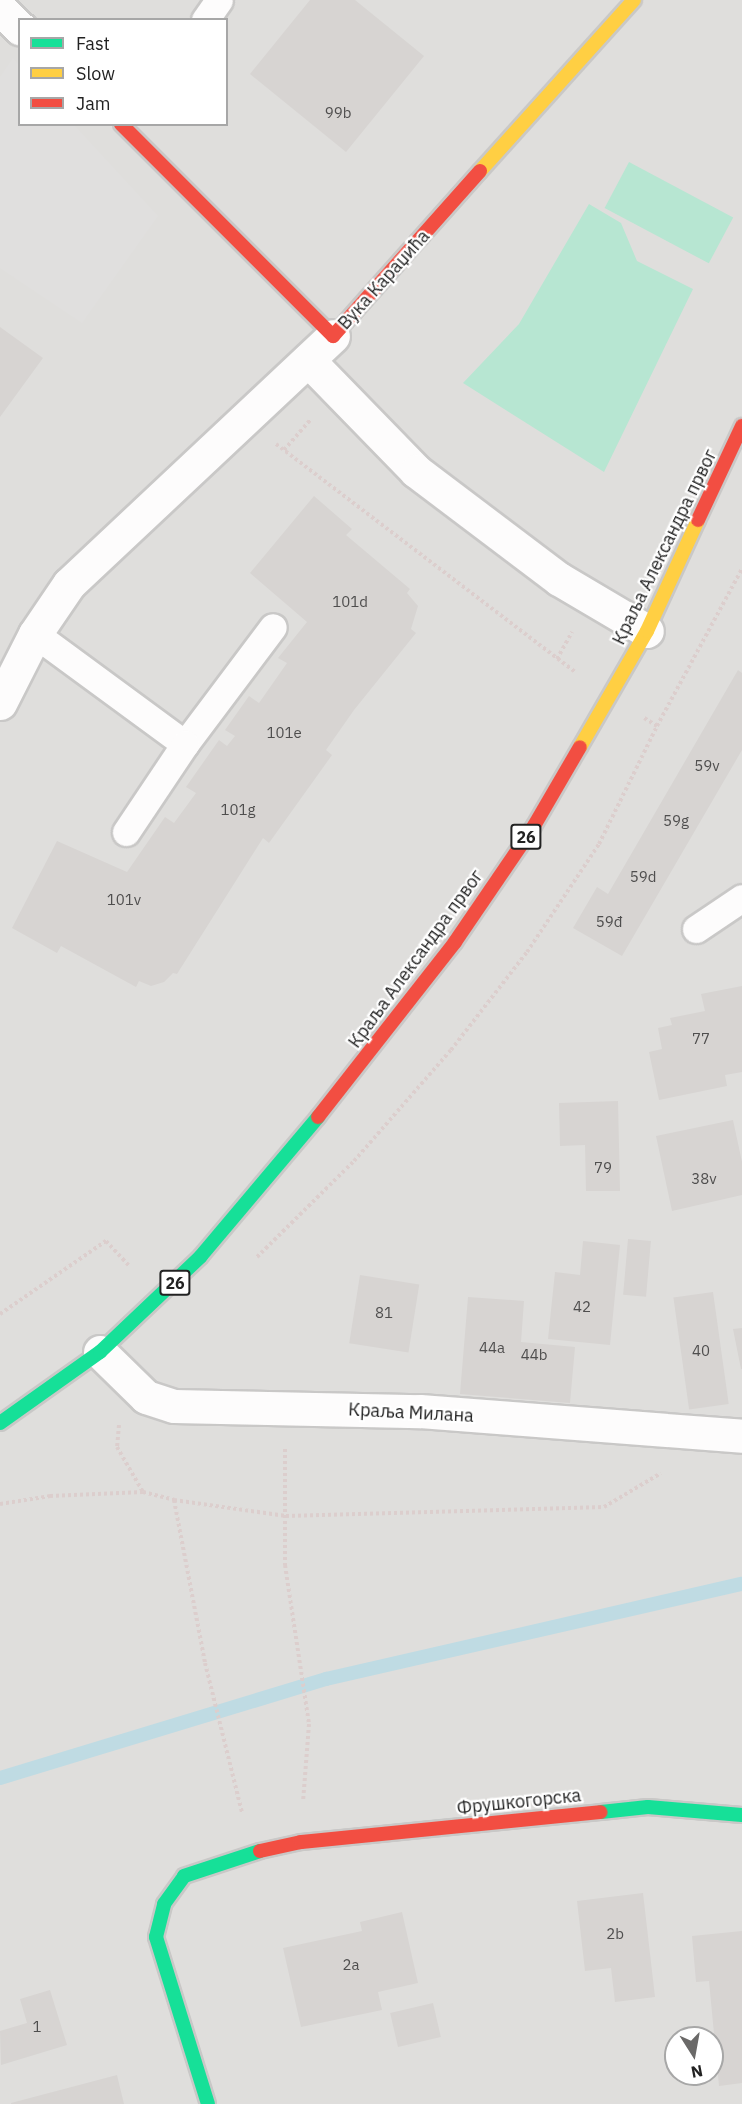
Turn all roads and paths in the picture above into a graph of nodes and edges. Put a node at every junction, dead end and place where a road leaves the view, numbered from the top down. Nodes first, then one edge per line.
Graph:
1 (219, 0) edge
2 (634, 0) edge
3 (0, 9) edge
4 (206, 18) edge
5 (18, 26) edge
6 (126, 126) edge
7 (333, 336) junction
8 (308, 360) junction
9 (245, 420) junction
10 (742, 426) edge
11 (742, 569) edge
12 (273, 627) dead end
13 (647, 631) junction
14 (35, 634) junction
15 (608, 697) junction
16 (0, 703) edge
17 (657, 726) junction
18 (185, 744) junction
19 (126, 832) dead end
20 (742, 898) edge
21 (696, 929) dead end
22 (248, 1267) dead end
23 (158, 1299) junction
24 (0, 1314) edge
25 (100, 1352) junction
26 (136, 1389) junction
27 (284, 1408) junction
28 (0, 1423) edge
29 (742, 1436) edge
30 (670, 1468) dead end
31 (143, 1492) junction
32 (174, 1500) junction
33 (0, 1504) edge
34 (286, 1516) junction
35 (742, 1815) edge
36 (301, 1842) junction
37 (251, 1853) junction
38 (208, 2104) edge

1 - 4 lane
2 - 7 street, Вука Караџића
3 - 5 street
6 - 7 street, Вука Караџића
7 - 8 street
8 - 9 street
8 - 13 street
9 - 14 street
9 - 15 path
10 - 13 street, Краља Александра првог / 26
11 - 17 path
12 - 18 lane
13 - 15 street, Краља Александра првог / 26
14 - 16 street
14 - 18 lane
15 - 17 path
15 - 23 street, Краља Александра првог / 26
17 - 22 path
18 - 19 lane
20 - 21 lane
23 - 24 path
23 - 25 street, Краља Александра првог / 26
25 - 26 street, Краља Милана
25 - 28 street, Краља Александра првог / 26
26 - 27 street, Краља Милана
26 - 31 path
27 - 29 street, Краља Милана
27 - 34 path
30 - 34 path
31 - 32 path
31 - 33 path
32 - 34 path
32 - 37 path
34 - 36 path
35 - 36 street, Фрушкогорска
36 - 37 street, Фрушкогорска
37 - 38 street, Фрушкогорска

